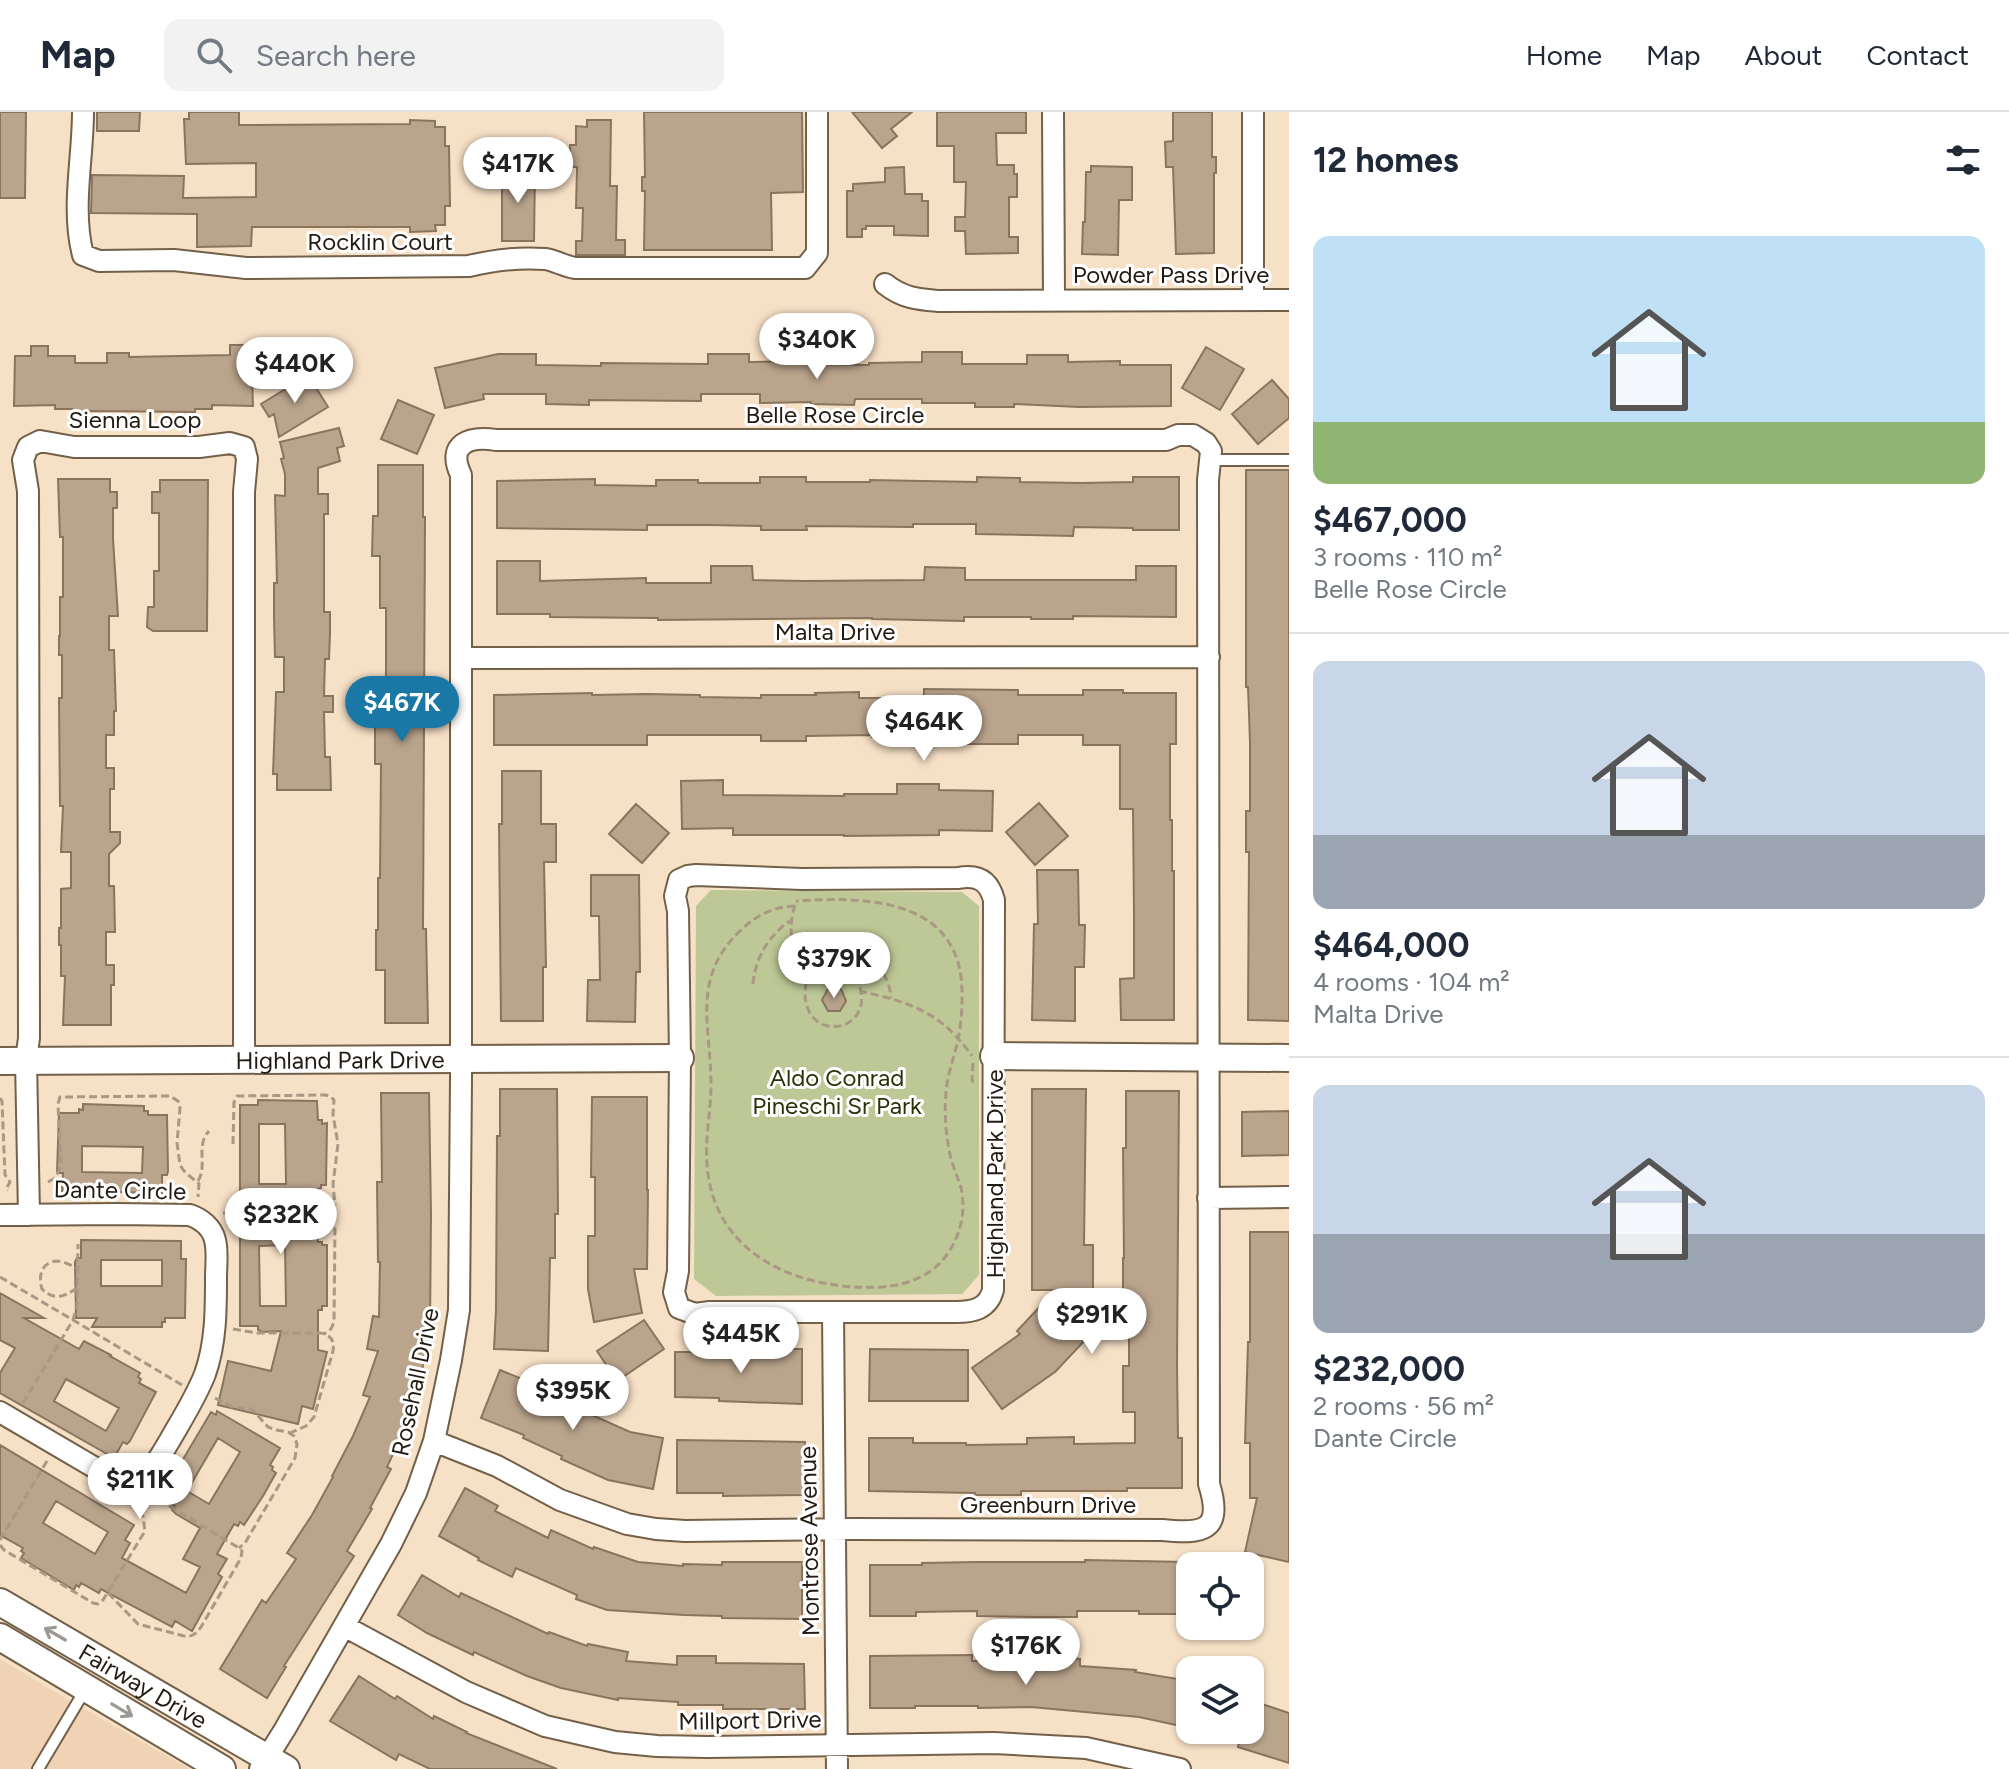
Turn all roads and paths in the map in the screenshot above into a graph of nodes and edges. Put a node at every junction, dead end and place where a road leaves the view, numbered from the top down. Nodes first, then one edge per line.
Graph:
1 (83, 112) edge
2 (817, 112) edge
3 (1053, 112) edge
4 (1253, 112) edge
5 (885, 284) dead end
6 (1054, 300) junction
7 (1253, 300) junction
8 (1289, 300) edge
9 (1211, 460) junction
10 (1289, 460) edge
11 (1209, 657) junction
12 (461, 658) junction
13 (802, 879) junction
14 (795, 904) junction
15 (791, 920) junction
16 (813, 969) junction
17 (822, 976) dead end
18 (753, 984) dead end
19 (891, 998) junction
20 (958, 1037) junction
21 (994, 1056) junction
22 (460, 1058) junction
23 (680, 1058) junction
24 (1208, 1058) junction
25 (1289, 1058) edge
26 (244, 1060) junction
27 (13, 1061) edge
28 (975, 1081) dead end
29 (0, 1098) edge
30 (209, 1131) dead end
31 (233, 1144) dead end
32 (198, 1181) junction
33 (48, 1182) dead end
34 (8, 1190) dead end
35 (198, 1197) dead end
36 (1289, 1197) edge
37 (1208, 1198) junction
38 (223, 1213) dead end
39 (0, 1215) edge
40 (29, 1215) junction
41 (328, 1215) junction
42 (78, 1244) dead end
43 (78, 1268) junction
44 (0, 1277) edge
45 (77, 1288) junction
46 (833, 1312) junction
47 (73, 1320) junction
48 (230, 1329) dead end
49 (324, 1334) junction
50 (183, 1385) dead end
51 (210, 1396) dead end
52 (21, 1406) dead end
53 (0, 1412) edge
54 (290, 1433) junction
55 (434, 1441) junction
56 (49, 1459) dead end
57 (155, 1490) dead end
58 (136, 1500) dead end
59 (836, 1530) junction
60 (0, 1543) edge
61 (239, 1548) junction
62 (108, 1593) junction
63 (0, 1602) edge
64 (344, 1626) junction
65 (0, 1637) edge
66 (86, 1688) junction
67 (837, 1745) junction
68 (271, 1765) edge
69 (38, 1769) edge
70 (222, 1769) edge
71 (837, 1769) edge
72 (1180, 1769) edge

1 - 2 street, Rocklin Court
3 - 6 street
4 - 7 street
5 - 6 street, Powder Pass Drive
6 - 7 street, Powder Pass Drive
7 - 8 street, Powder Pass Drive
9 - 10 lane
9 - 11 street
9 - 12 street, Belle Rose Circle
11 - 12 street, Malta Drive
11 - 24 street
12 - 22 street, Belle Rose Circle
13 - 14 path
13 - 21 street, Highland Park Drive
13 - 23 street, Highland Park Drive
14 - 15 path
14 - 20 path
14 - 20 path
15 - 16 path
15 - 18 path
16 - 17 path
16 - 19 path
16 - 19 path
19 - 20 path
20 - 28 path
21 - 24 street, Highland Park Drive
21 - 46 street, Highland Park Drive
22 - 23 street, Highland Park Drive
22 - 26 street, Highland Park Drive
22 - 55 street, Rosehall Drive
23 - 46 street, Highland Park Drive
24 - 25 street, Highland Park Drive
24 - 37 street, Greenburn Drive
26 - 27 street, Highland Park Drive
26 - 27 street, Sienna Loop
27 - 40 street, Dante Circle
29 - 34 path
30 - 32 path
31 - 41 path
32 - 33 path
32 - 35 path
36 - 37 street
37 - 59 street, Greenburn Drive
38 - 41 path
39 - 40 street, Dante Circle
40 - 53 street, Dante Circle
41 - 49 path
42 - 43 path
43 - 45 path
43 - 45 path
44 - 47 path
45 - 47 path
46 - 59 street, Montrose Avenue
47 - 50 path
47 - 52 path
48 - 49 path
49 - 54 path
51 - 54 path
54 - 61 path
55 - 59 street, Greenburn Drive
55 - 64 street, Rosehall Drive
56 - 60 path
57 - 61 path
58 - 62 path
59 - 67 street, Montrose Avenue
60 - 62 path
61 - 62 path
68 -> 63 street, Fairway Drive
64 - 67 street, Millport Drive
64 - 68 street, Rosehall Drive
65 - 66 street, Fairway Drive
66 - 69 lane
66 -> 70 street, Fairway Drive
67 - 71 street, Montrose Avenue
67 - 72 street, Millport Drive

